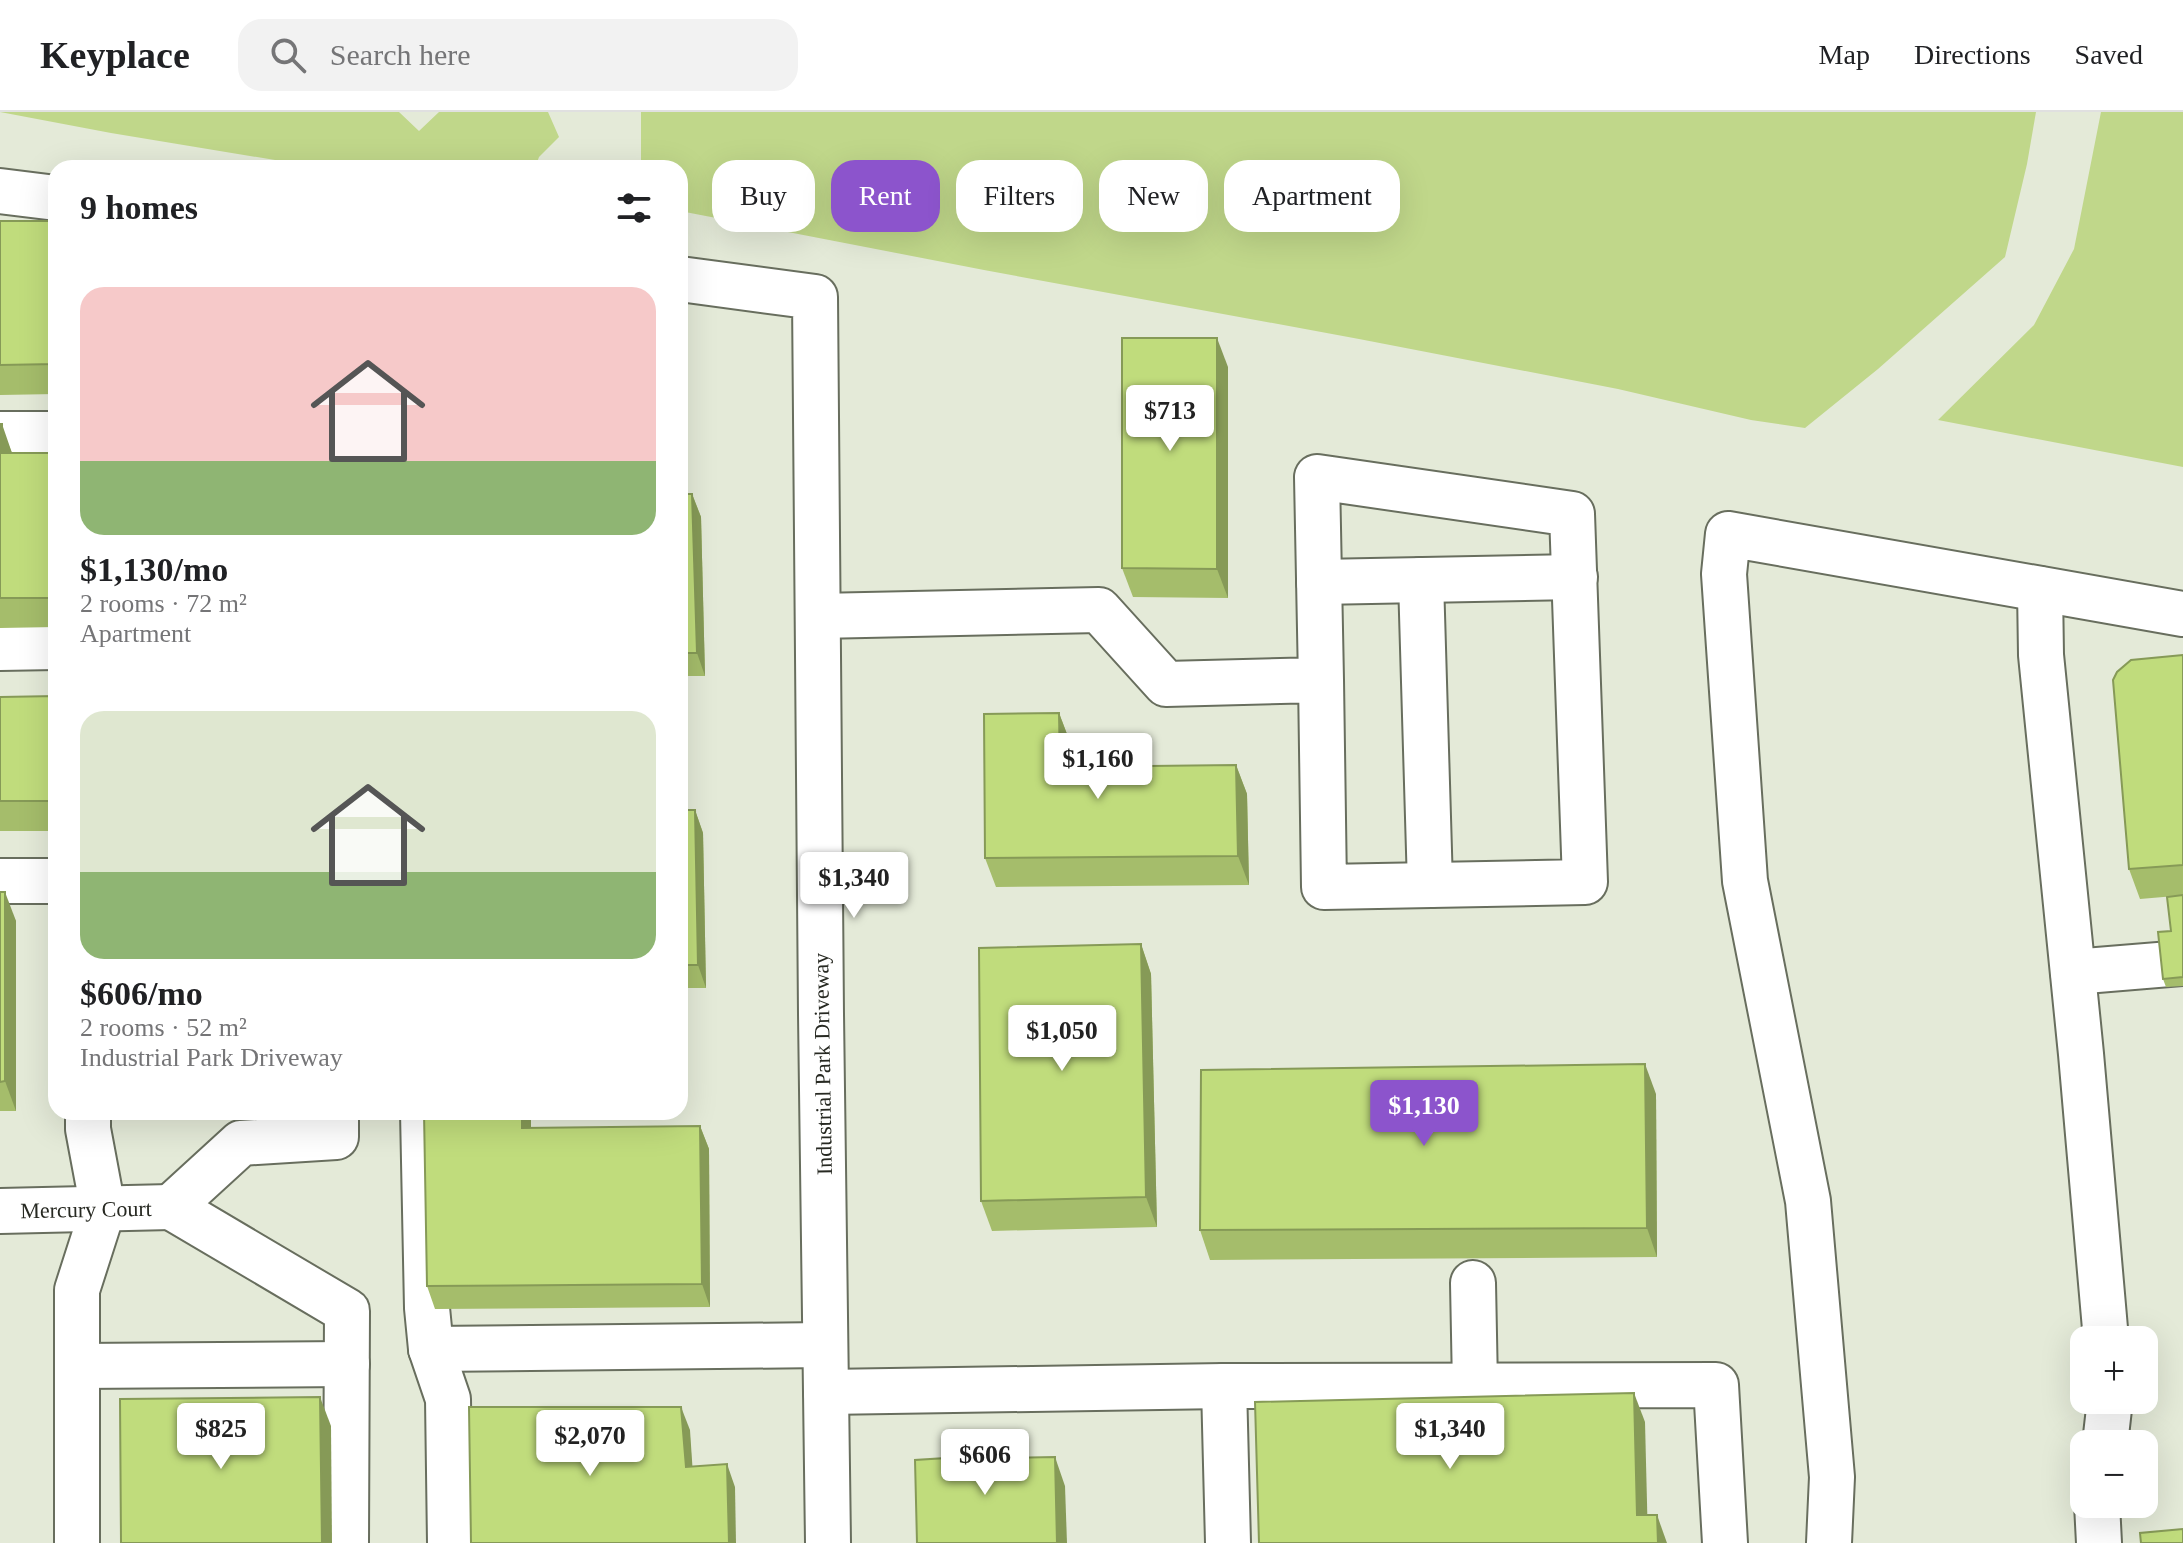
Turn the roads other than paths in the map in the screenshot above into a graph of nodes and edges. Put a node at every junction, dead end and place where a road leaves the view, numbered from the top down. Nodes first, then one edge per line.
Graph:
1 (0, 191) edge
2 (48, 197) edge
3 (688, 280) edge
4 (0, 434) edge
5 (48, 434) edge
6 (1575, 577) junction
7 (1421, 580) junction
8 (1319, 582) junction
9 (2040, 589) junction
10 (2183, 614) edge
11 (818, 616) junction
12 (48, 647) edge
13 (0, 648) edge
14 (1321, 680) junction
15 (0, 881) edge
16 (48, 881) edge
17 (1430, 885) junction
18 (2183, 963) edge
19 (2073, 972) junction
20 (88, 1120) edge
21 (336, 1120) edge
22 (423, 1120) edge
23 (171, 1207) junction
24 (103, 1209) junction
25 (0, 1211) edge
26 (1473, 1283) dead end
27 (2105, 1326) edge
28 (825, 1345) junction
29 (431, 1349) junction
30 (347, 1364) junction
31 (77, 1366) junction
32 (1224, 1386) junction
33 (1475, 1386) junction
34 (826, 1392) junction
35 (2098, 1518) edge
36 (77, 1543) edge
37 (346, 1543) edge
38 (450, 1543) edge
39 (828, 1543) edge
40 (1228, 1543) edge
41 (1725, 1543) edge
42 (1829, 1543) edge
43 (2099, 1543) edge

1 - 2 street
3 - 11 street, Industrial Park Driveway
4 - 5 street
6 - 7 street
6 - 8 street
6 - 17 street
7 - 8 street
7 - 17 street
8 - 14 street
9 - 10 street
9 - 19 street
9 - 42 street
11 - 14 street
11 - 28 street, Industrial Park Driveway
12 - 13 street
14 - 17 street
15 - 16 street
18 - 19 street
19 - 27 street
20 - 24 street
21 - 23 street
22 - 29 street
23 - 24 street, Mercury Court
23 - 30 street
24 - 25 street, Mercury Court
24 - 31 street
26 - 33 street
28 - 29 street
28 - 34 street, Industrial Park Driveway
29 - 38 street
30 - 31 street
30 - 37 street
31 - 36 street
32 - 33 street
32 - 34 street
32 - 40 street
33 - 41 street
34 - 39 street, Industrial Park Driveway
35 - 43 street

